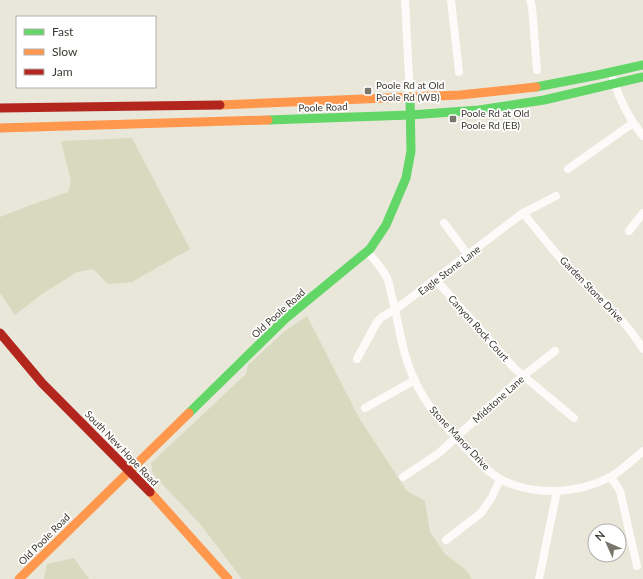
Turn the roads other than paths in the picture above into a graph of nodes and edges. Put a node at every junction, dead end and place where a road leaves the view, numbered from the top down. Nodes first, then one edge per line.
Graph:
1 (405, 0) edge
2 (451, 0) edge
3 (530, 0) edge
4 (643, 65) edge
5 (537, 70) dead end
6 (459, 72) dead end
7 (612, 73) junction
8 (643, 77) edge
9 (615, 85) junction
10 (410, 97) junction
11 (0, 108) edge
12 (410, 115) junction
13 (633, 123) junction
14 (0, 128) edge
15 (643, 136) edge
16 (568, 169) dead end
17 (556, 196) dead end
18 (523, 213) junction
19 (643, 213) edge
20 (444, 223) dead end
21 (629, 231) dead end
22 (367, 252) junction
23 (468, 255) junction
24 (436, 280) junction
25 (396, 309) junction
26 (0, 333) edge
27 (643, 349) edge
28 (555, 351) dead end
29 (357, 359) dead end
30 (523, 376) junction
31 (415, 380) junction
32 (365, 408) dead end
33 (574, 418) dead end
34 (456, 437) junction
35 (643, 451) edge
36 (129, 470) junction
37 (403, 477) dead end
38 (611, 477) junction
39 (500, 479) junction
40 (558, 491) junction
41 (446, 540) dead end
42 (637, 566) dead end
43 (19, 579) edge
44 (228, 579) edge
45 (539, 579) edge

1 - 10 street, Old Poole Road
2 - 6 street
3 - 5 street
4 - 7 main road, Poole Road
7 - 9 street
7 - 10 main road, Poole Road
8 - 9 main road, Poole Road
9 - 12 main road, Poole Road
9 - 13 street
10 - 11 main road, Poole Road
10 - 12 main road, Old Poole Road
12 - 14 main road, Poole Road
12 - 22 main road, Old Poole Road
13 - 15 street
13 - 16 street
17 - 18 street, Eagle Stone Lane
18 - 23 street, Eagle Stone Lane
18 - 27 street, Garden Stone Drive
19 - 21 street
20 - 23 street
22 - 25 street, Stone Manor Drive
22 - 36 main road, Old Poole Road
23 - 24 street, Eagle Stone Lane
24 - 25 street, Eagle Stone Lane
24 - 30 street, Canyon Rock Court
25 - 29 street, Eagle Stone Lane
25 - 31 street, Stone Manor Drive
26 - 36 main road, South New Hope Road
28 - 30 street, Midstone Lane
30 - 33 street, Canyon Rock Court
30 - 34 street, Midstone Lane
31 - 32 street
31 - 34 street, Stone Manor Drive
34 - 37 street, Midstone Lane
34 - 39 street, Stone Manor Drive
35 - 38 street, Stone Manor Drive
36 - 43 main road, Old Poole Road
36 - 44 main road, South New Hope Road
38 - 40 street, Stone Manor Drive
38 - 42 street
39 - 40 street, Stone Manor Drive
39 - 41 street
40 - 45 street

